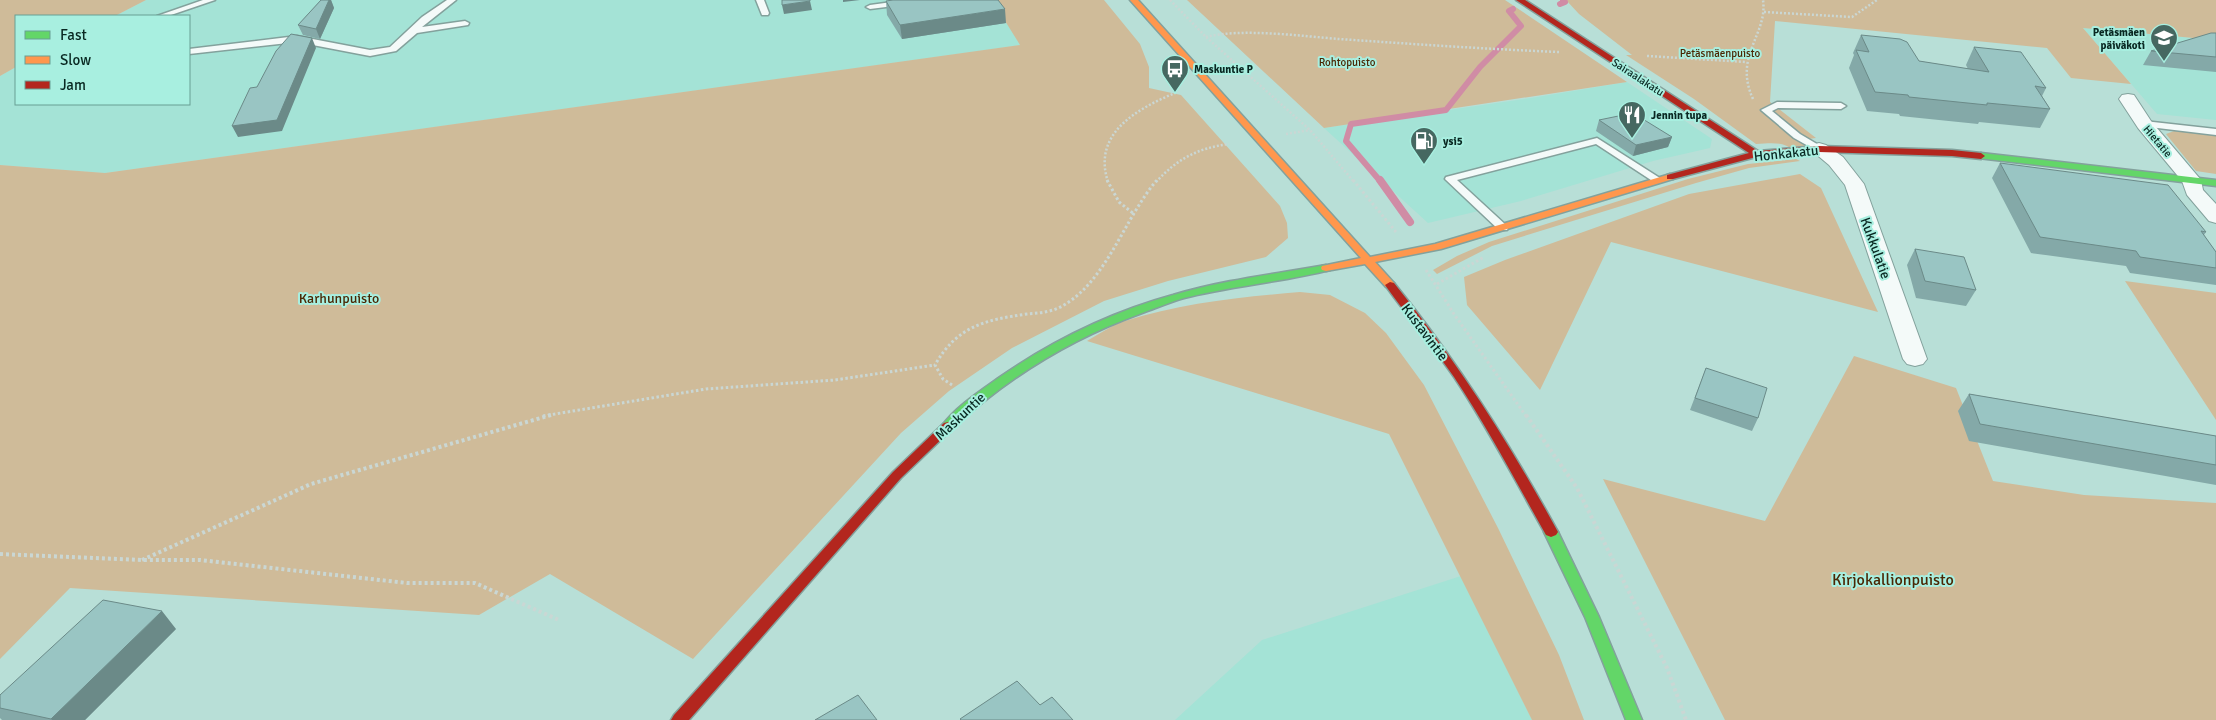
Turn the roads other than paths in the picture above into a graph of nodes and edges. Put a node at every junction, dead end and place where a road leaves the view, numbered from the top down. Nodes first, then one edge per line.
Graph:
1 (211, 0) edge
2 (452, 0) edge
3 (760, 0) edge
4 (917, 0) edge
5 (1134, 0) edge
6 (1520, 0) edge
7 (870, 8) dead end
8 (765, 13) dead end
9 (163, 15) edge
10 (465, 23) dead end
11 (412, 31) junction
12 (190, 52) edge
13 (2128, 99) dead end
14 (1841, 106) dead end
15 (2144, 124) junction
16 (2216, 132) edge
17 (1819, 148) junction
18 (1756, 154) junction
19 (1658, 180) junction
20 (2191, 180) junction
21 (2216, 183) edge
22 (2216, 217) edge
23 (1503, 228) junction
24 (1368, 260) junction
25 (1915, 359) dead end
26 (679, 720) edge
27 (1634, 720) edge

1 - 9 lane
2 - 11 lane
3 - 8 lane
4 - 7 lane
5 - 24 street, Kustavintie
6 - 18 street, Sairaalakatu
10 - 11 lane
11 - 12 lane
13 - 15 street, Hietatie
14 - 17 lane
15 - 16 lane
15 - 20 street, Hietatie
17 - 18 street, Honkakatu
17 - 20 street, Honkakatu
17 - 25 street, Kukkulatie
18 - 19 street, Honkakatu
19 - 23 street, Honkakatu
19 - 23 lane
20 - 21 street, Honkakatu
20 - 22 street, Hietatie
23 - 24 street, Honkakatu
24 - 26 street, Maskuntie
24 - 27 street, Kustavintie

